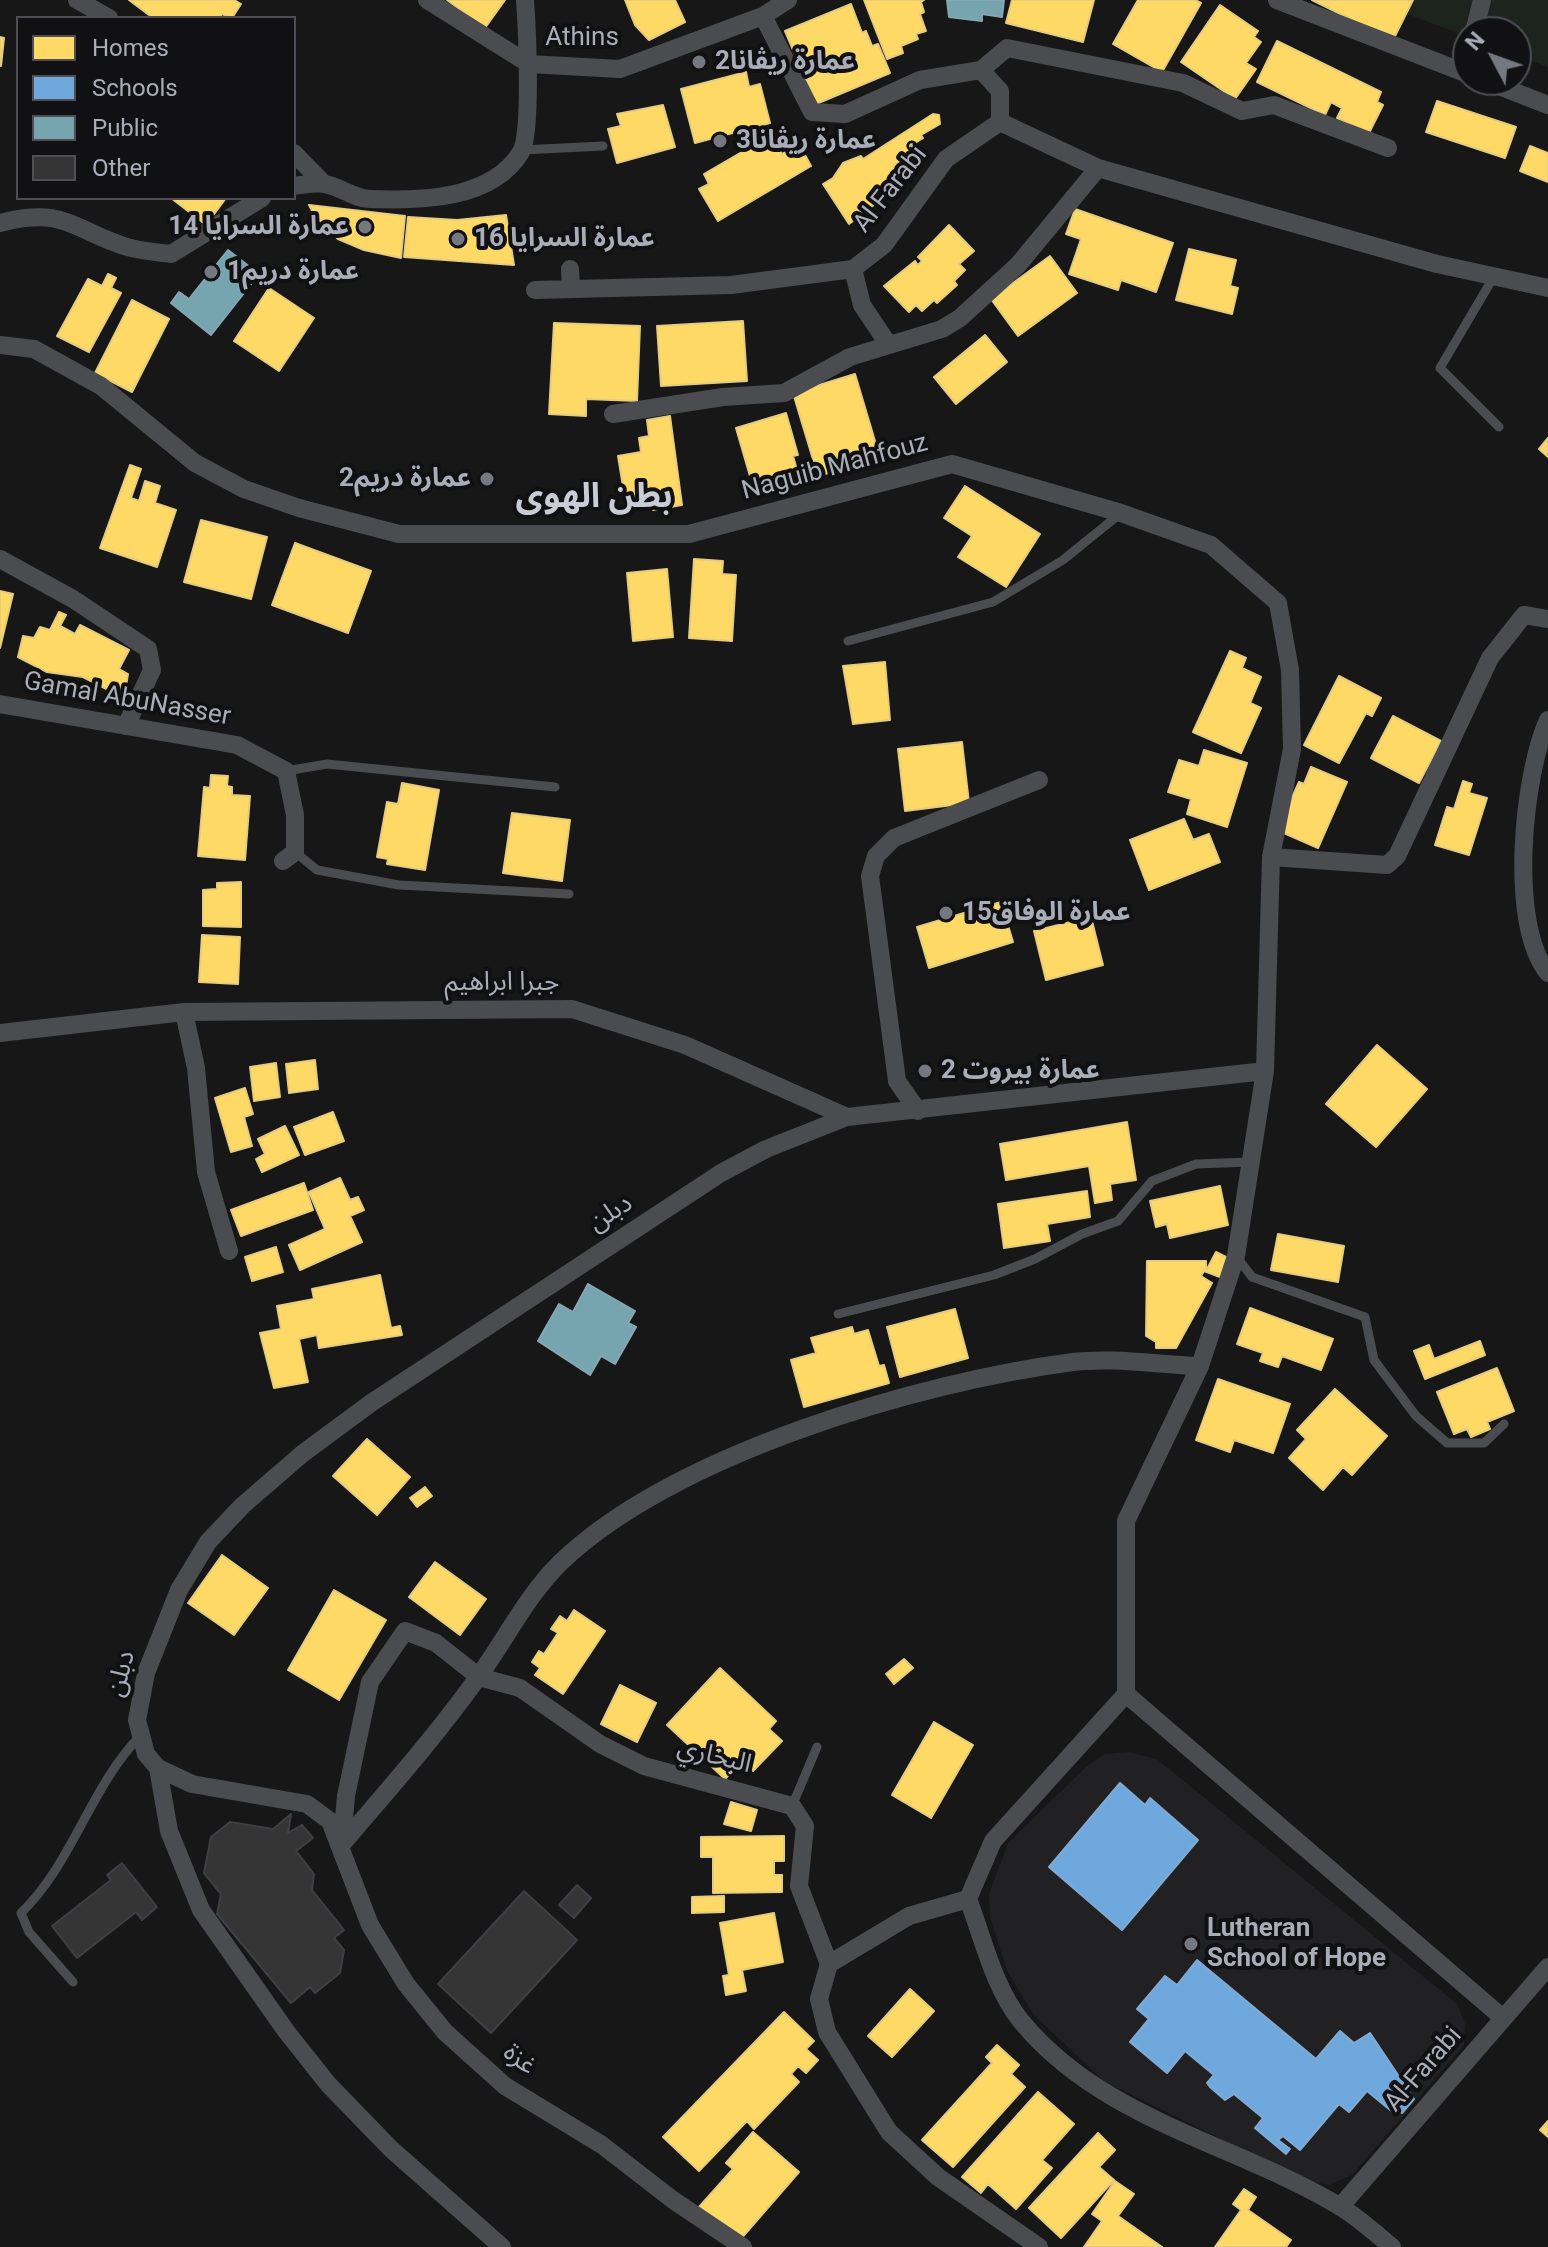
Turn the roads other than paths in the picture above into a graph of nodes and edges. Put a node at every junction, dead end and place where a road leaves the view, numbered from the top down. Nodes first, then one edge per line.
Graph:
1 (77, 0) edge
2 (427, 0) edge
3 (525, 0) edge
4 (788, 0) edge
5 (1277, 0) edge
6 (105, 16) edge
7 (763, 16) junction
8 (1452, 61) edge
9 (529, 64) junction
10 (981, 70) junction
11 (1525, 96) edge
12 (1548, 105) edge
13 (1000, 122) junction
14 (603, 146) dead end
15 (1388, 148) dead end
16 (522, 150) junction
17 (296, 155) edge
18 (1098, 168) junction
19 (324, 184) junction
20 (296, 186) edge
21 (259, 200) edge
22 (0, 223) edge
23 (570, 269) dead end
24 (853, 269) junction
25 (1493, 278) junction
26 (1548, 288) edge
27 (571, 289) junction
28 (535, 290) dead end
29 (888, 344) junction
30 (0, 345) edge
31 (613, 414) dead end
32 (1499, 427) dead end
33 (1121, 513) junction
34 (0, 559) edge
35 (1548, 619) edge
36 (848, 641) dead end
37 (0, 704) edge
38 (1548, 720) edge
39 (126, 726) junction
40 (286, 771) junction
41 (1039, 780) dead end
42 (555, 787) dead end
43 (289, 857) joint
44 (1271, 857) junction
45 (569, 894) dead end
46 (1548, 973) edge
47 (184, 1012) junction
48 (0, 1033) edge
49 (1265, 1071) junction
50 (918, 1111) junction
51 (847, 1117) junction
52 (1251, 1162) junction
53 (229, 1251) dead end
54 (1236, 1256) junction
55 (838, 1314) dead end
56 (1200, 1366) junction
57 (1504, 1424) dead end
58 (479, 1677) junction
59 (1126, 1694) junction
60 (141, 1735) junction
61 (817, 1747) dead end
62 (158, 1768) junction
63 (792, 1806) junction
64 (342, 1844) junction
65 (968, 1899) junction
66 (829, 1964) junction
67 (1548, 1967) edge
68 (73, 1982) dead end
69 (1503, 2018) junction
70 (1340, 2207) junction
71 (502, 2247) edge
72 (743, 2247) edge
73 (1039, 2247) edge
74 (1392, 2247) edge

1 - 6 street
2 - 9 street, Athins
3 - 9 street
4 - 7 street, Athins
5 - 8 street
7 - 9 street, Athins
7 - 10 street
9 - 16 street
10 - 13 street
10 - 15 street
11 - 12 street
13 - 18 street
13 - 24 street, Al Farabi
14 - 16 lane
16 - 19 street
17 - 19 street
18 - 25 street
18 - 29 street
19 - 20 street
21 - 22 street
23 - 27 street
24 - 27 street
24 - 29 street, Al Farabi
25 - 26 street
25 - 32 lane
27 - 28 street
29 - 31 street
30 - 33 street, Naguib Mahfouz
33 - 36 lane
33 - 44 street, Naguib Mahfouz
34 - 39 street
35 - 44 street
37 - 39 street, Gamal AbuNasser
38 - 46 street
39 - 40 street, Gamal AbuNasser
40 - 42 lane
40 - 43 street
41 - 50 street
43 - 45 lane
44 - 49 street, Naguib Mahfouz
47 - 48 street, جبرا ابراهيم
47 - 51 street, جبرا ابراهيم
47 - 53 street
49 - 50 street, دبلن
49 - 52 street, Naguib Mahfouz
50 - 51 street, دبلن
51 - 60 street, دبلن
52 - 54 street, Naguib Mahfouz
52 - 55 lane
54 - 56 street, Naguib Mahfouz
54 - 57 lane
56 - 58 street
56 - 59 street, Naguib Mahfouz
58 - 63 street, البخاري
58 - 64 street
58 - 64 street
59 - 65 street
59 - 69 street
60 - 62 street, دبلن
60 - 68 lane
61 - 63 lane
62 - 64 street
62 - 71 street, دبلن
63 - 66 street
64 - 72 street, غزة
65 - 66 street
65 - 70 street
66 - 73 street
67 - 69 street, Al-Farabi
69 - 70 street, Al-Farabi
70 - 74 street

